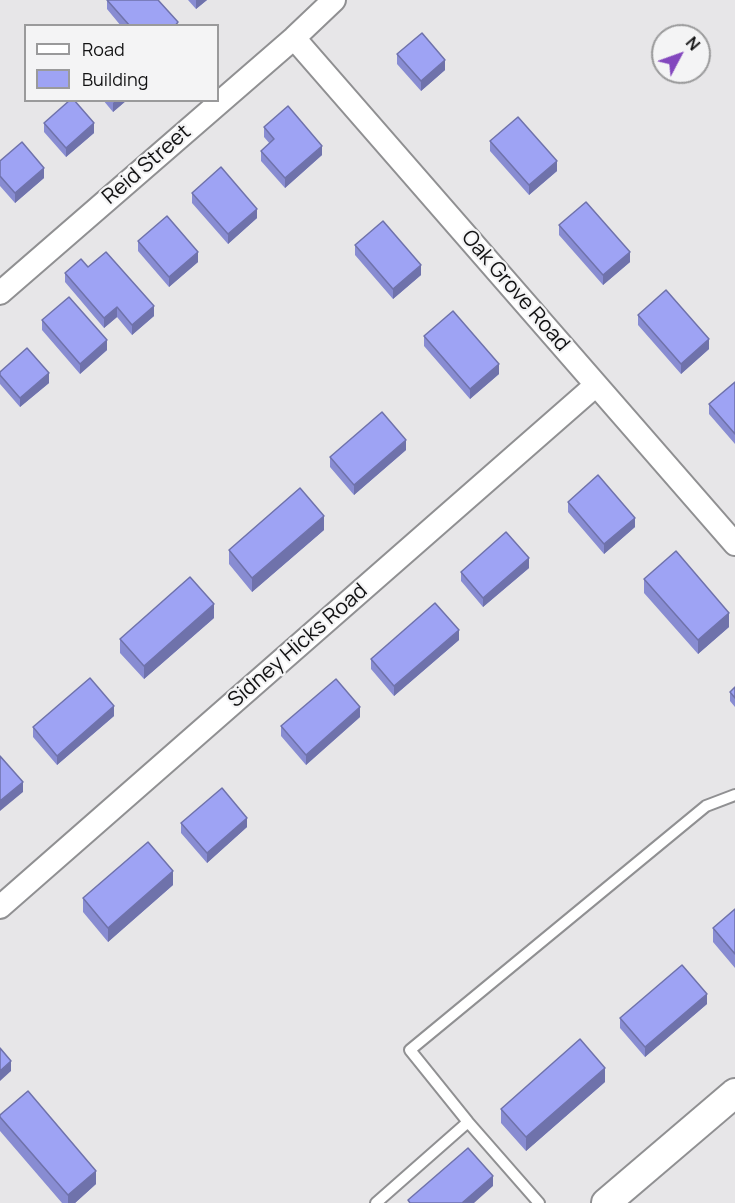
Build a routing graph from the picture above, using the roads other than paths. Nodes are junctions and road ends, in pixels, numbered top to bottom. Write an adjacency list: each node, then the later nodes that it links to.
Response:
1 (333, 0): 2 (street, Reid Street)
2 (294, 38): 3 (street, Reid Street); 4 (street, Oak Grove Road)
3 (0, 293)
4 (596, 385): 5 (street, Oak Grove Road); 7 (street, Sidney Hicks Road)
5 (735, 544)
6 (735, 795): 9 (lane)
7 (0, 906)
8 (735, 1093): 12 (street)
9 (468, 1122): 10 (lane); 11 (lane)
10 (376, 1203)
11 (539, 1203)
12 (606, 1203)

